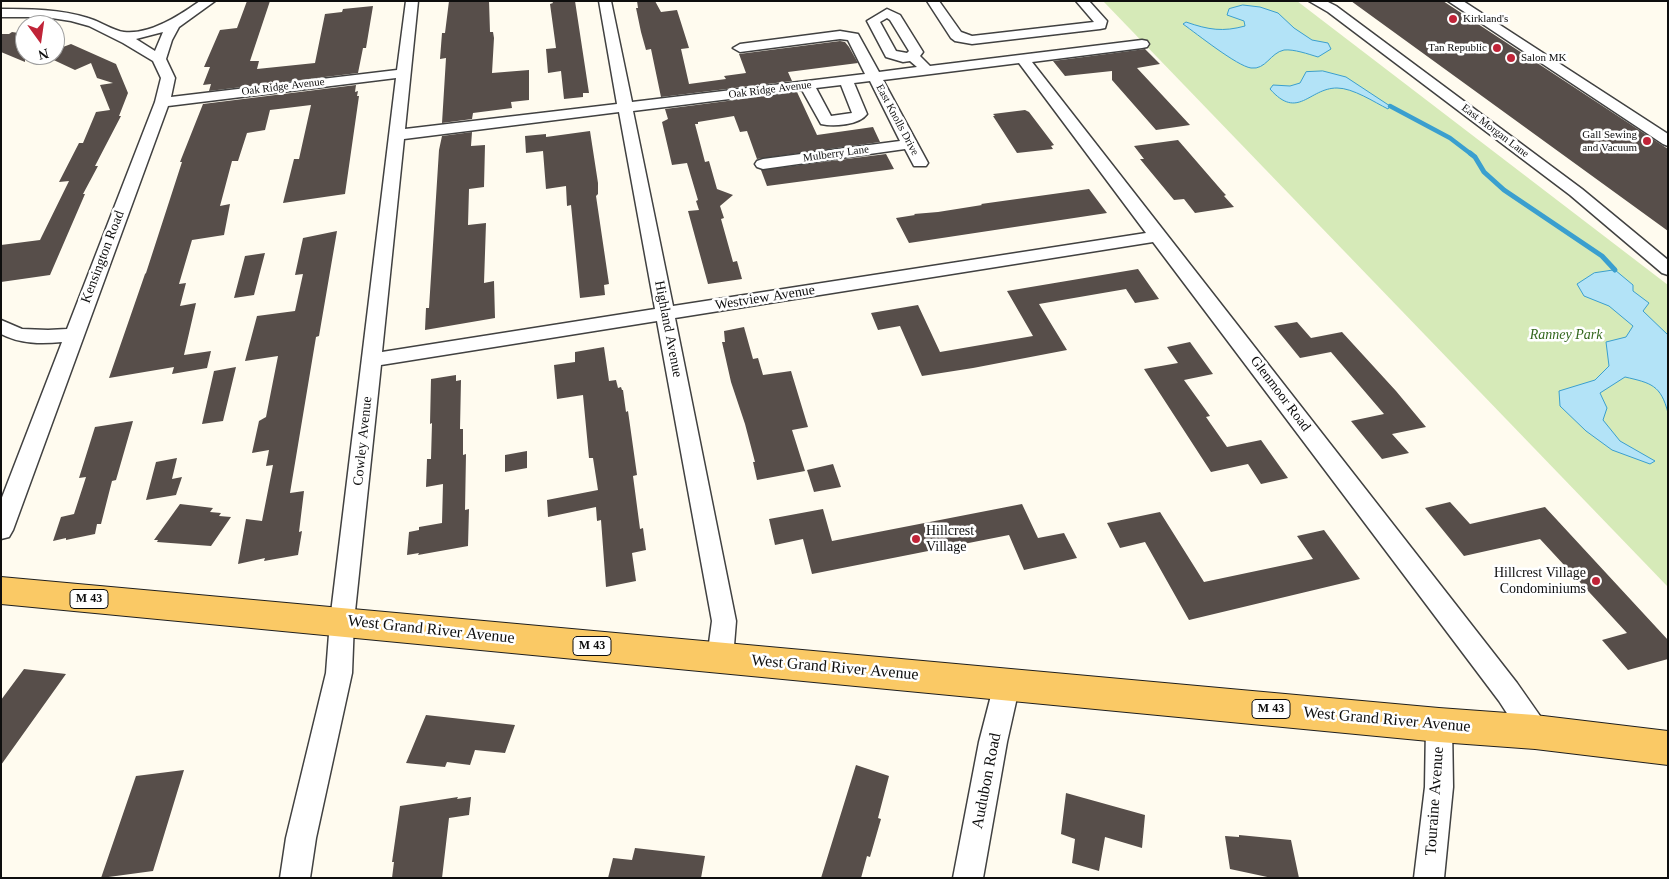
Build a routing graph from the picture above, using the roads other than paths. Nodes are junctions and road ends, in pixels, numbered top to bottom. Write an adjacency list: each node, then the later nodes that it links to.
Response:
1 (209, 1): 10 (street)
2 (412, 1): 18 (street, Cowley Avenue)
3 (605, 1): 23 (street, Highland Avenue)
4 (933, 1): 5 (street)
5 (1082, 1)
6 (1315, 1): 30 (street, East Morgan Lane)
7 (1454, 1): 25 (street)
8 (888, 7): 14 (street); 14 (street)
9 (1, 13): 11 (street)
10 (174, 25): 11 (street); 16 (street)
11 (120, 36): 16 (street)
12 (1142, 44): 15 (street, Oak Ridge Avenue)
13 (740, 48): 19 (street, East Knolls Drive)
14 (912, 56): 17 (street)
15 (1022, 58): 17 (street, Oak Ridge Avenue); 29 (street, Glenmoor Road)
16 (159, 59): 22 (street, Kensington Road)
17 (926, 70): 19 (street, Oak Ridge Avenue)
18 (404, 73): 22 (street, Oak Ridge Avenue); 24 (street, Cowley Avenue)
19 (874, 77): 20 (street, Oak Ridge Avenue); 26 (street, East Knolls Drive)
20 (846, 80): 21 (street, Oak Ridge Avenue); 21 (street)
21 (807, 85): 23 (street, Oak Ridge Avenue)
22 (162, 102): 33 (street, Kensington Road)
23 (625, 107): 24 (street, Oak Ridge Avenue); 31 (street, Highland Avenue)
24 (397, 135): 34 (street, Cowley Avenue)
25 (1668, 141)
26 (910, 144): 27 (street, East Knolls Drive); 28 (street, Mulberry Lane)
27 (920, 163)
28 (763, 164)
29 (1158, 236): 31 (street, Westview Avenue); 41 (street, Glenmoor Road)
30 (1668, 269)
31 (665, 313): 34 (street, Westview Avenue); 38 (street, Highland Avenue)
32 (1, 326): 33 (street)
33 (73, 335): 35 (street, Kensington Road)
34 (372, 360): 37 (street, Cowley Avenue)
35 (1, 530)
36 (1, 590): 37 (main road, West Grand River Avenue / M 43)
37 (342, 621): 38 (main road, West Grand River Avenue / M 43); 43 (street, Cowley Avenue)
38 (720, 658): 39 (main road, West Grand River Avenue / M 43)
39 (1007, 684): 40 (main road, West Grand River Avenue / M 43); 44 (street, Audubon Road)
40 (1439, 725): 41 (main road, West Grand River Avenue / M 43); 45 (street, Touraine Avenue)
41 (1534, 732): 42 (main road, West Grand River Avenue / M 43)
42 (1668, 748)
43 (295, 878)
44 (968, 878)
45 (1429, 878)

